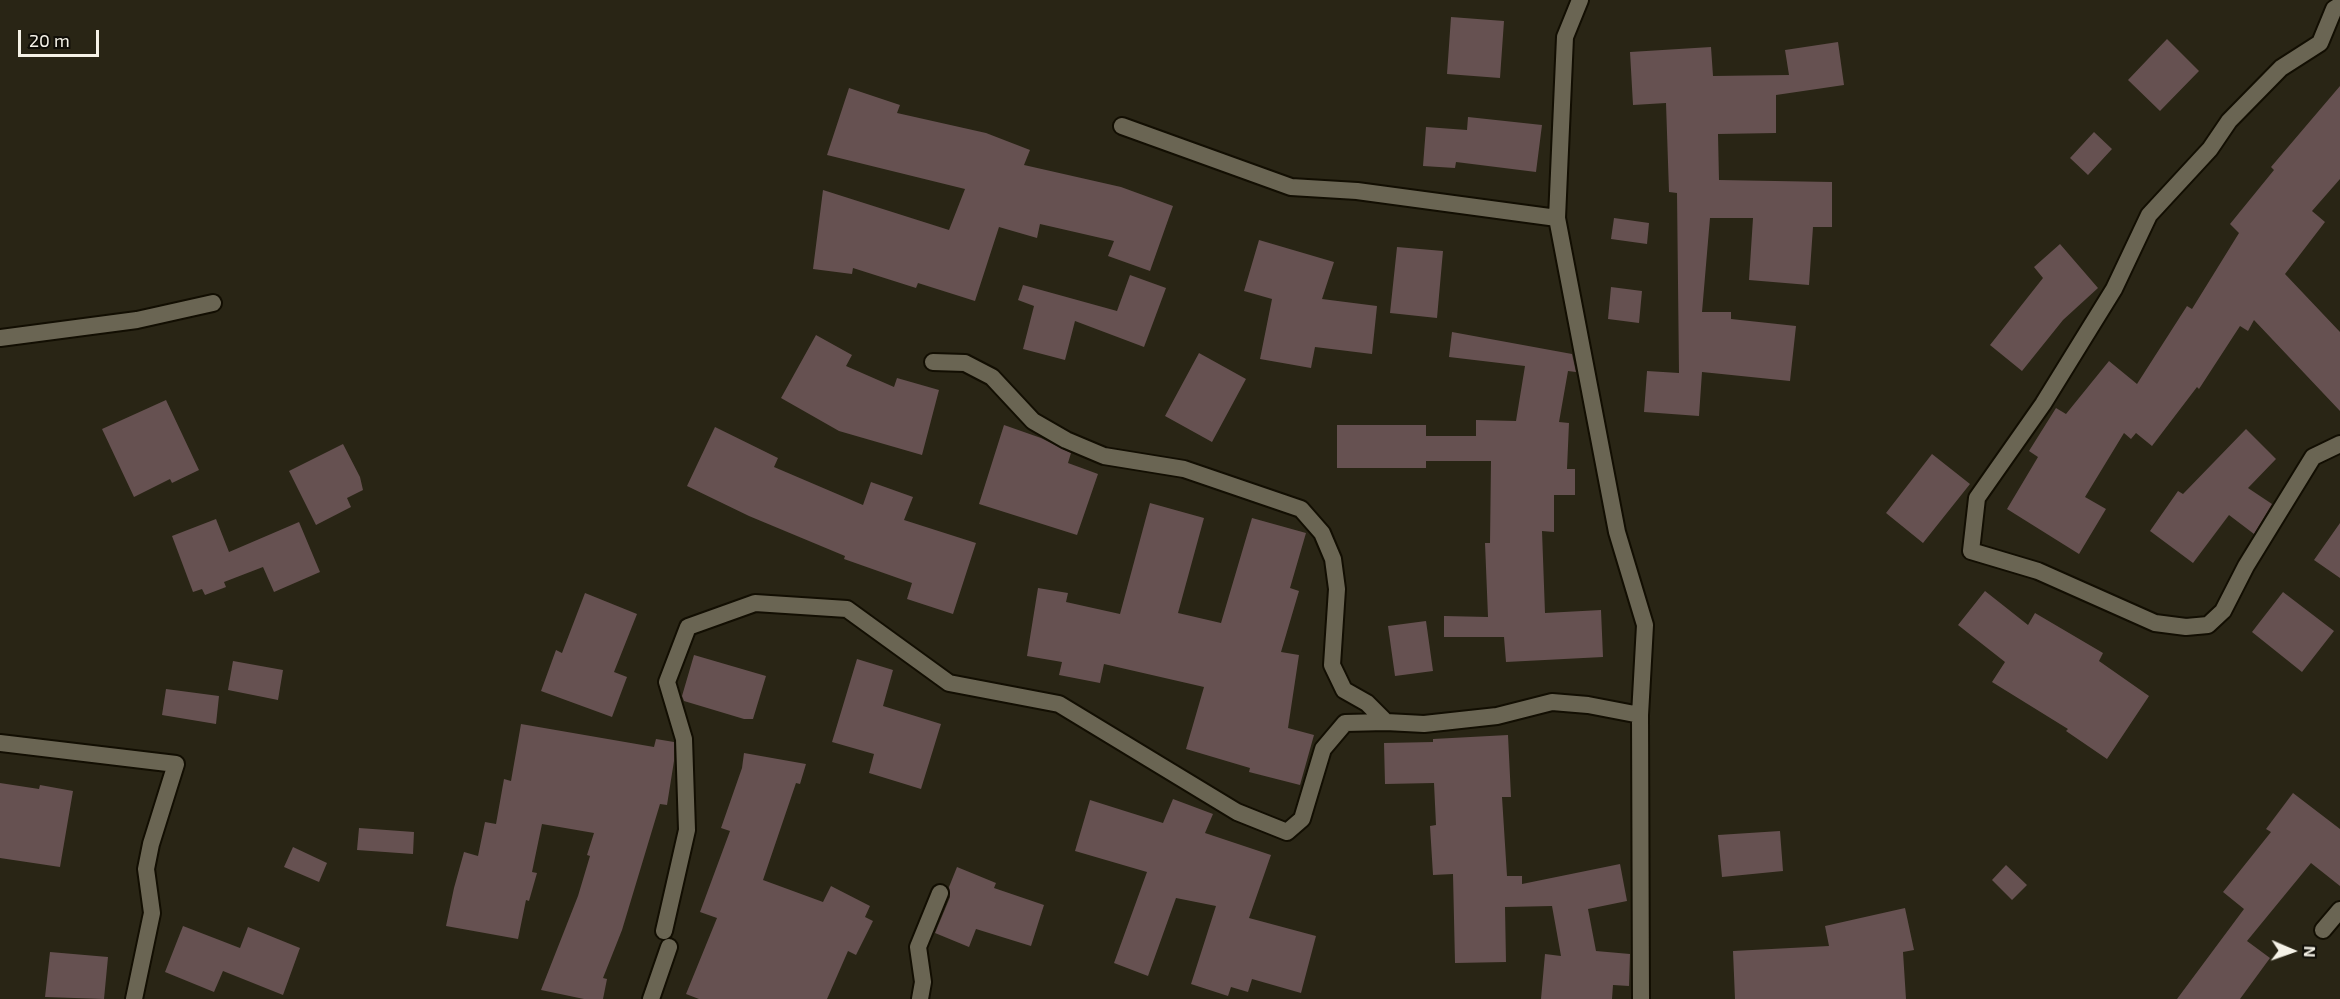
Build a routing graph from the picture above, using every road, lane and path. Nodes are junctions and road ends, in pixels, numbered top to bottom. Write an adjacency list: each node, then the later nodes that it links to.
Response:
1 (1580, 0): 4 (street)
2 (2340, 5): 8 (street)
3 (1122, 126): 4 (street)
4 (1557, 218): 9 (street)
5 (213, 303): 6 (street)
6 (0, 338)
7 (933, 362): 10 (street)
8 (2340, 444)
9 (1640, 715): 10 (street); 20 (street)
10 (1386, 722): 15 (street)
11 (0, 743): 17 (street)
12 (940, 892): 19 (street)
13 (2340, 910): 14 (street)
14 (2323, 930)
15 (664, 931)
16 (669, 947): 18 (street)
17 (134, 999)
18 (651, 999)
19 (920, 999)
20 (1641, 999)

